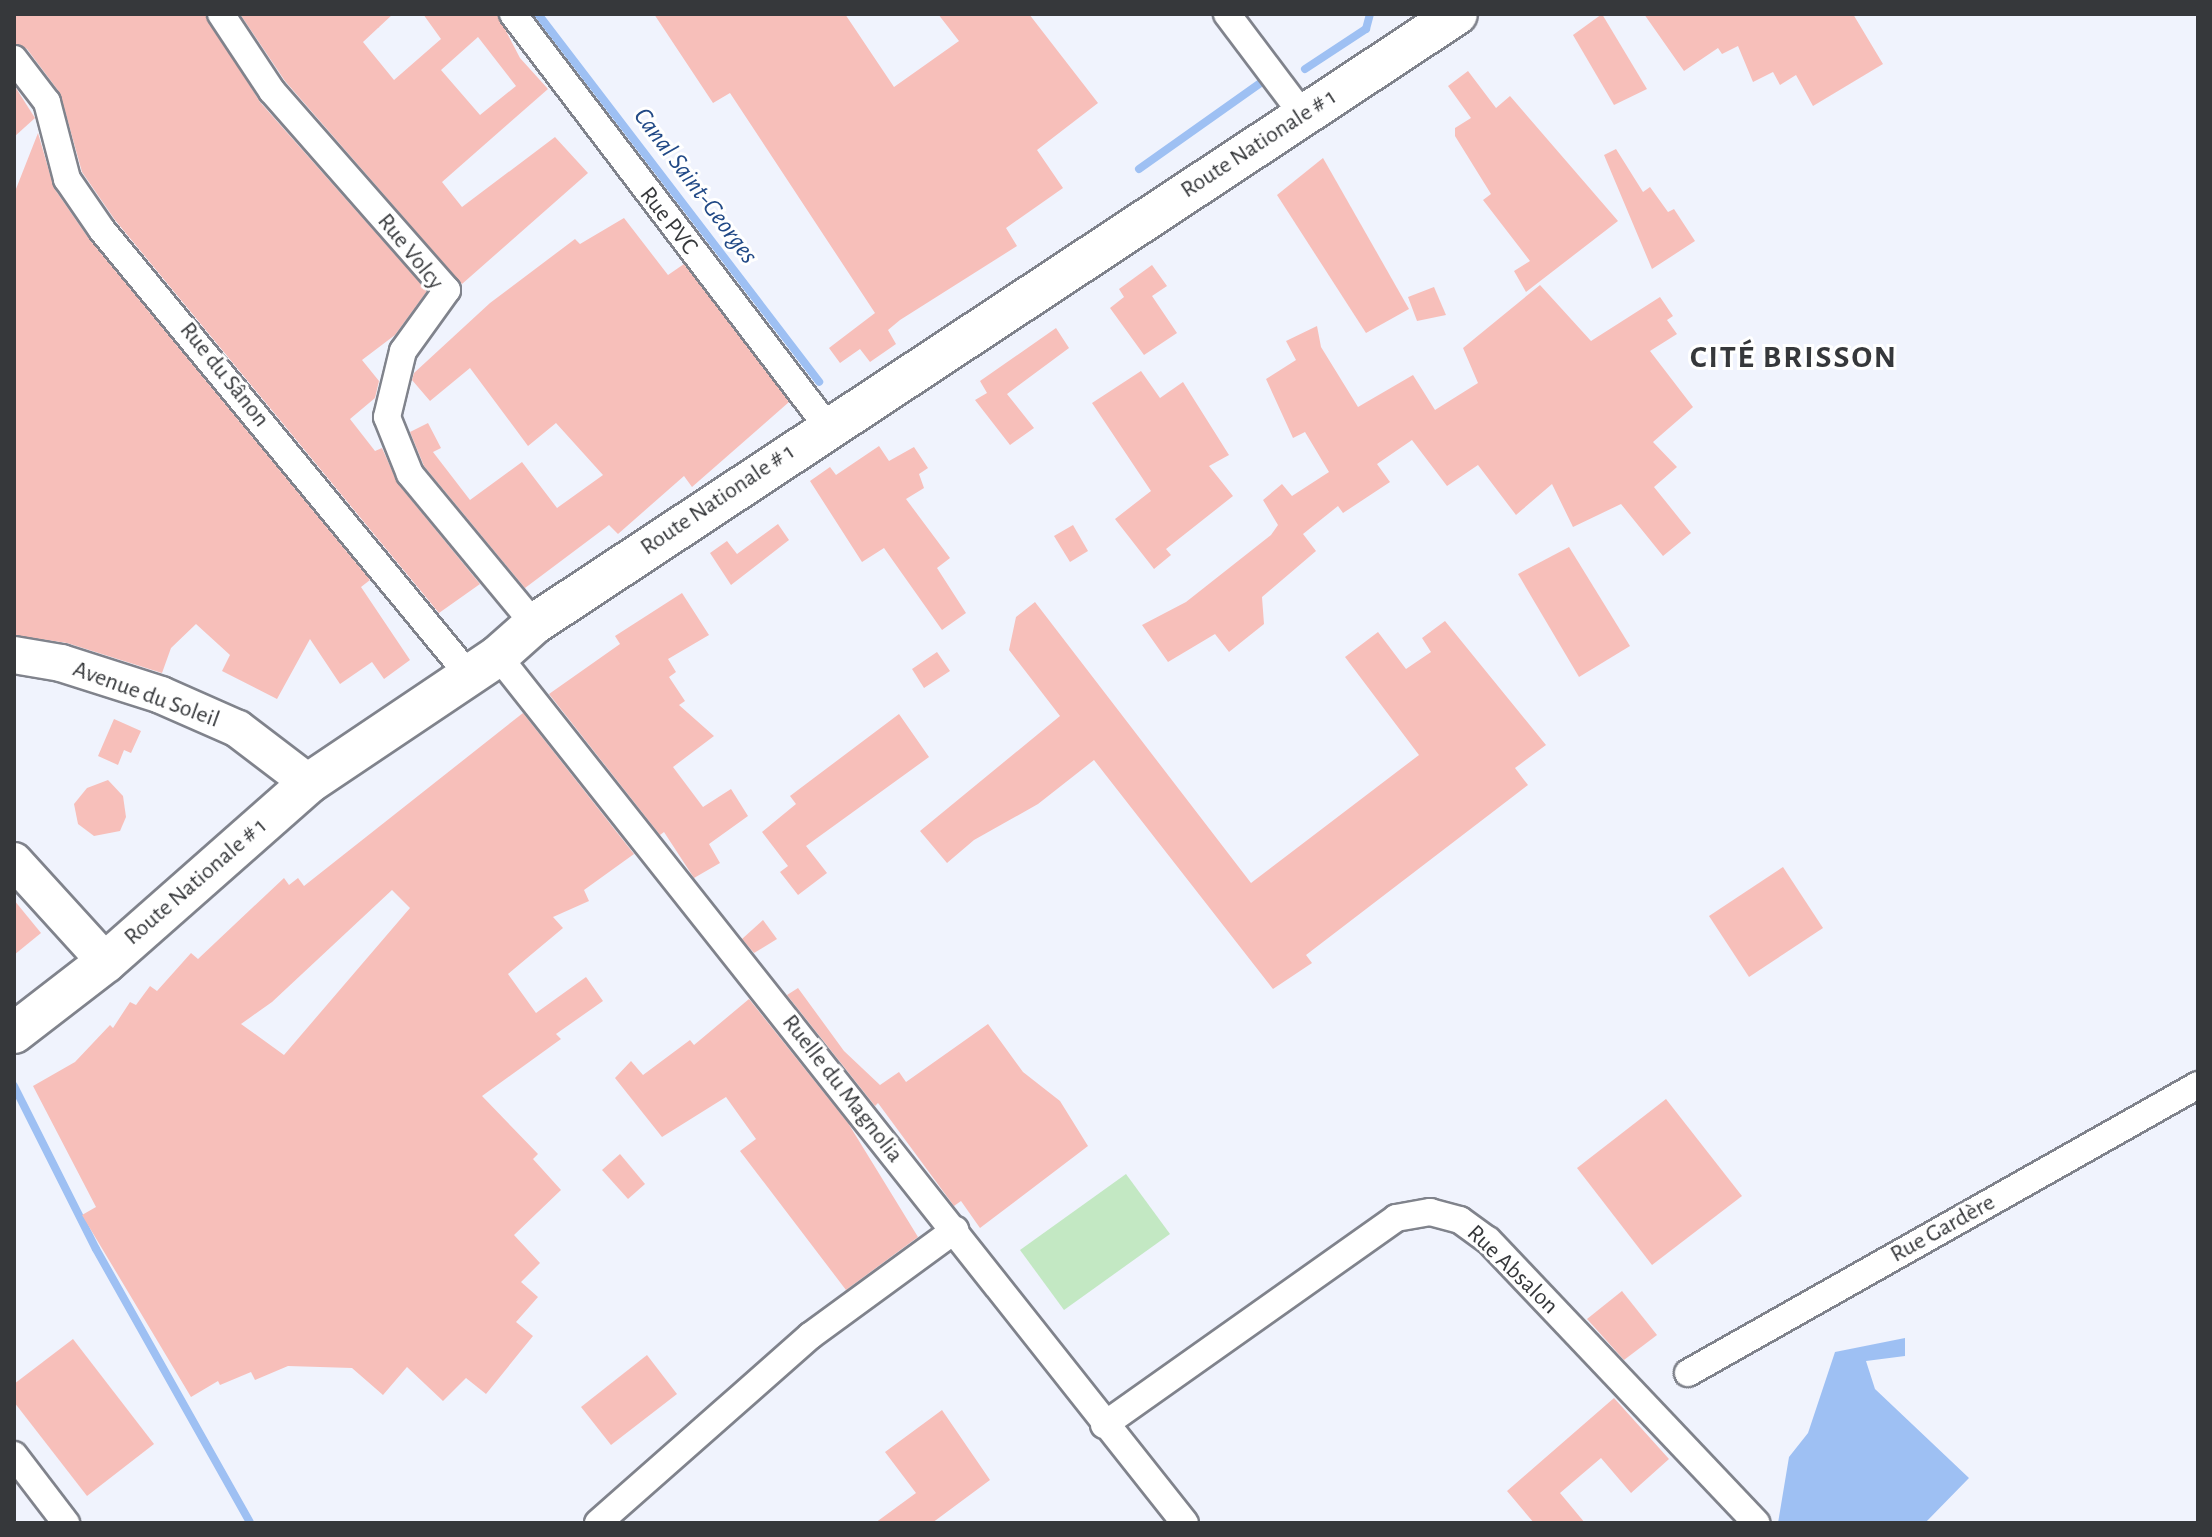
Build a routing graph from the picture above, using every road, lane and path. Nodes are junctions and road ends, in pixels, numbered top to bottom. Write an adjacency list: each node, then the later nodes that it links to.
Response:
1 (221, 14): 8 (street, Rue Volcy)
2 (513, 14): 7 (street, Rue PVC)
3 (1227, 14): 6 (street)
4 (1457, 14): 6 (main road, Route Nationale # 1)
5 (14, 59): 10 (street, Rue du Sânon)
6 (1303, 115): 7 (main road, Route Nationale # 1)
7 (827, 426): 8 (main road, Route Nationale # 1)
8 (534, 624): 10 (main road, Route Nationale # 1)
9 (14, 655): 11 (main road, Avenue du Soleil)
10 (483, 665): 11 (main road, Route Nationale # 1); 16 (street, Ruelle du Magnolia)
11 (309, 783): 13 (main road, Route Nationale # 1)
12 (14, 861): 13 (main road)
13 (106, 962): 14 (main road, Route Nationale # 1)
14 (14, 1033)
15 (2198, 1085): 17 (street, Rue Gardère)
16 (955, 1230): 18 (street, Ruelle du Magnolia); 21 (street)
17 (1688, 1373)
18 (1104, 1425): 22 (street, Ruelle du Magnolia); 23 (street, Rue Absalon)
19 (14, 1455): 20 (street)
20 (66, 1523)
21 (598, 1523)
22 (1185, 1523)
23 (1757, 1523)

